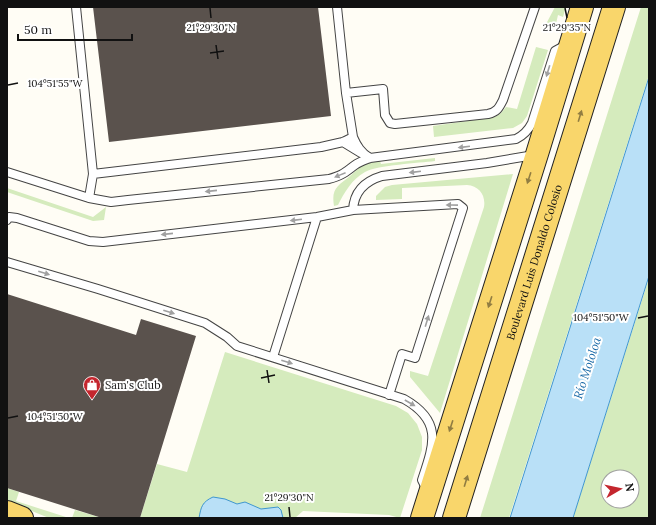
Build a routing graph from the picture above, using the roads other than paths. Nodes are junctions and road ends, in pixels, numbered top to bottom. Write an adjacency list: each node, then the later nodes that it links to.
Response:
1 (76, 7): 15 (lane)
2 (338, 7): 8 (lane)
3 (535, 7): 8 (lane)
4 (582, 7): 7 (main road)
5 (592, 7): 10 (main road)
6 (614, 7): 10 (main road, Boulevard Luis Donaldo Colosio, one-way to 6)
7 (570, 43): 12 (main road); 13 (lane, one-way to 13)
8 (346, 93): 9 (lane)
9 (353, 137): 11 (lane); 13 (lane)
10 (573, 141): 22 (main road, Boulevard Luis Donaldo Colosio)
11 (343, 142): 13 (lane); 15 (lane)
12 (537, 154): 17 (lane, one-way to 17); 22 (main road); 24 (main road, one-way to 24)
13 (366, 157): 16 (lane, one-way to 16)
14 (7, 172): 16 (lane)
15 (93, 174): 16 (lane)
16 (89, 198)
17 (353, 210): 18 (lane); 23 (lane, one-way to 17)
18 (317, 217): 19 (lane, one-way to 19); 21 (lane)
19 (7, 220)
20 (7, 262): 21 (lane, one-way to 21)
21 (273, 357): 23 (lane, one-way to 23)
22 (496, 382): 28 (main road, Boulevard Luis Donaldo Colosio, one-way to 22)
23 (389, 395): 24 (lane, one-way to 24)
24 (430, 495): 27 (main road)
25 (7, 512): 26 (main road)
26 (22, 518)
27 (422, 518)
28 (454, 518)

